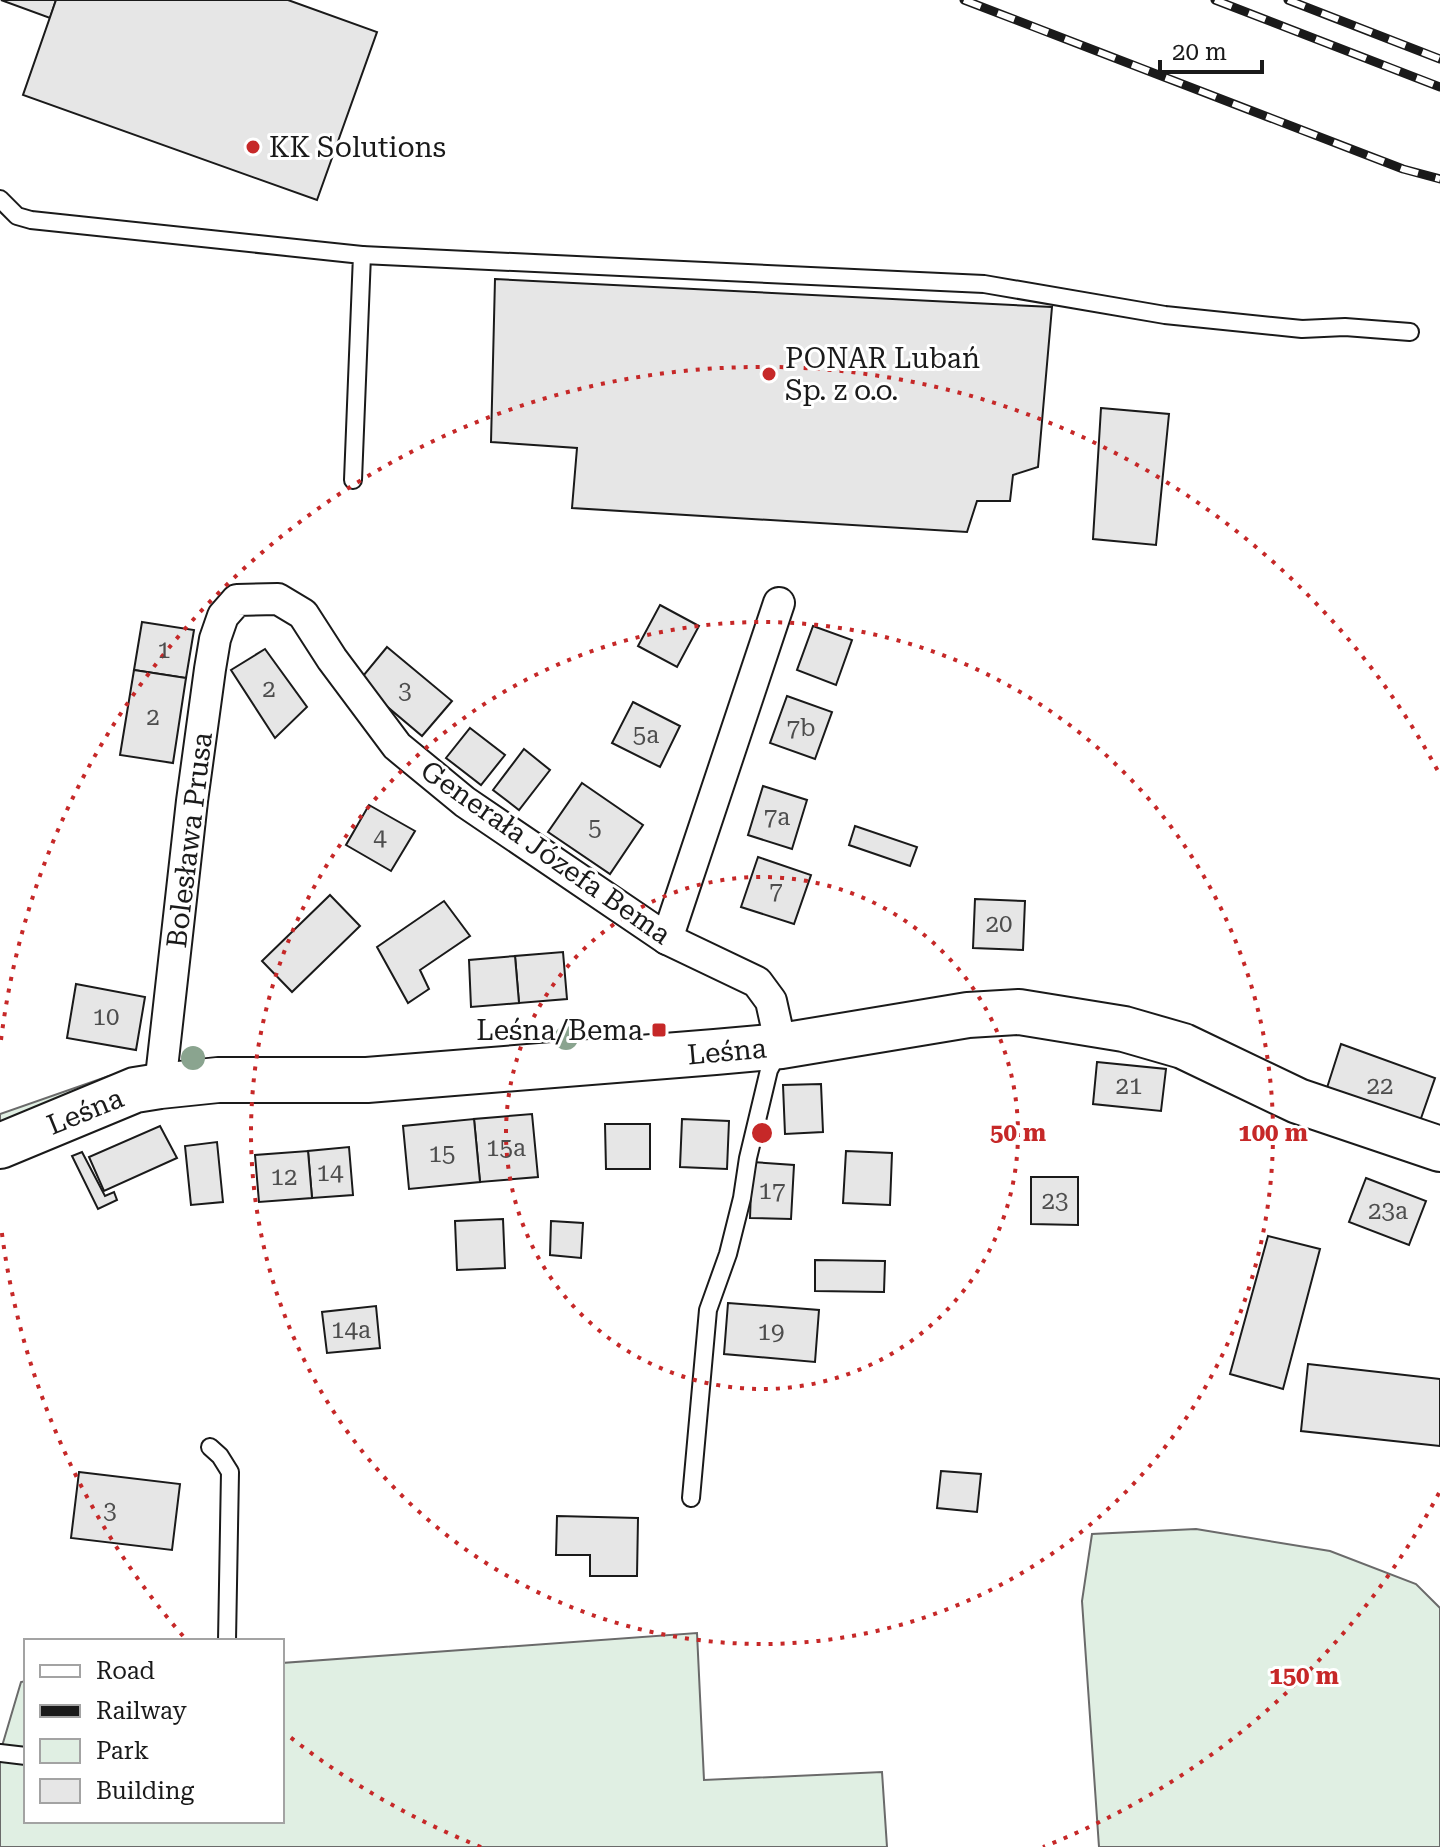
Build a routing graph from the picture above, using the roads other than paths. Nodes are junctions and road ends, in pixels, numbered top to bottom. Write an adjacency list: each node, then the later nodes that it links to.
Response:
1 (0, 199): 2 (lane)
2 (362, 255): 3 (lane); 4 (lane)
3 (1410, 332)
4 (353, 480)
5 (237, 600): 7 (street, Generała Józefa Bema); 9 (street, Bolesława Prusa)
6 (779, 603): 7 (street)
7 (667, 939): 8 (street, Generała Józefa Bema)
8 (781, 1046): 9 (main road, Leśna); 11 (main road, Leśna); 13 (lane)
9 (160, 1086): 10 (main road, Leśna)
10 (0, 1146)
11 (1440, 1149)
12 (210, 1447): 14 (lane)
13 (691, 1498)
14 (227, 1639)
15 (0, 1753): 16 (lane)
16 (24, 1756)

